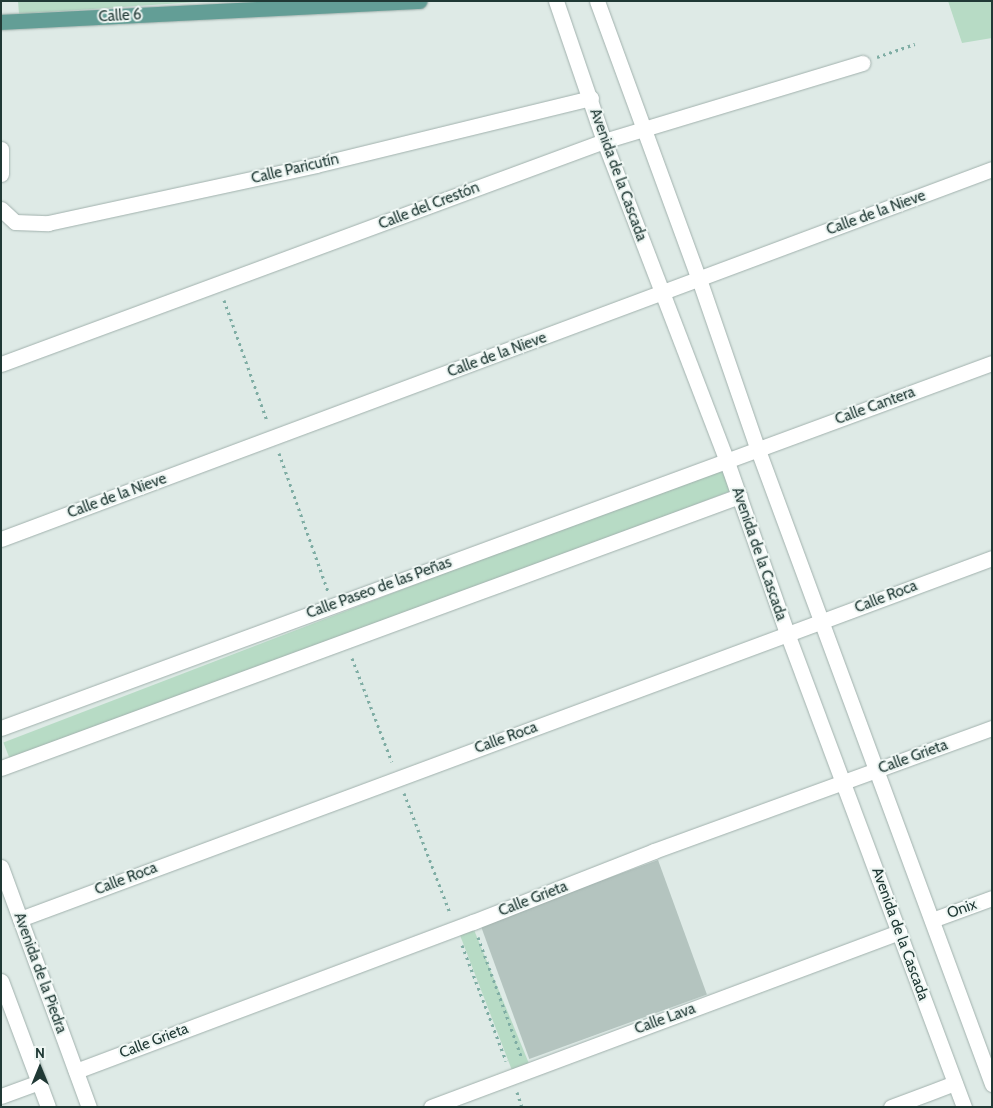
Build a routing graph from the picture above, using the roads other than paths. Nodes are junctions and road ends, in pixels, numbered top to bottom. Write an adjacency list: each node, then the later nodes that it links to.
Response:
1 (419, 1): 4 (main road, Calle 6)
2 (556, 1): 6 (street, Avenida de la Cascada)
3 (597, 1): 7 (street)
4 (1, 22)
5 (862, 62): 7 (street, Calle del Crestón)
6 (591, 98): 8 (street, Avenida de la Cascada); 12 (street, Calle Paricutín)
7 (643, 129): 8 (street, Calle del Crestón); 13 (street)
8 (604, 140): 14 (street, Avenida de la Cascada); 16 (street, Calle del Crestón)
9 (1, 149): 11 (street)
10 (992, 169): 13 (street, Calle de la Nieve)
11 (1, 174)
12 (1, 209)
13 (698, 279): 14 (street, Calle de la Nieve); 17 (street)
14 (662, 293): 18 (street, Avenida de la Cascada); 20 (street, Calle de la Nieve)
15 (992, 363): 17 (street, Calle Cantera)
16 (1, 364)
17 (758, 450): 18 (street, Calle Paseo de las Peñas); 22 (street)
18 (726, 459): 19 (street, Avenida de la Cascada); 24 (street, Calle Paseo de las Peñas)
19 (739, 496): 23 (street, Avenida de la Cascada); 26 (street)
20 (1, 539)
21 (992, 558): 22 (street, Calle Roca)
22 (822, 622): 23 (street, Calle Roca); 27 (street)
23 (787, 633): 28 (street, Avenida de la Cascada); 31 (street, Calle Roca)
24 (1, 728)
25 (992, 728): 27 (street, Calle Grieta)
26 (1, 768)
27 (876, 771): 28 (street, Calle Grieta); 32 (street)
28 (843, 783): 33 (street, Avenida de la Cascada); 35 (street, Calle Grieta)
29 (1, 867): 31 (street, Avenida de la Piedra)
30 (992, 898): 32 (street, Onix)
31 (20, 919): 35 (street, Avenida de la Piedra)
32 (932, 920): 36 (street)
33 (899, 932): 38 (street, Avenida de la Cascada); 42 (street, Calle Lava)
34 (1, 981): 37 (street)
35 (76, 1071): 41 (street, Avenida de la Piedra)
36 (990, 1074)
37 (38, 1082): 39 (street); 40 (street)
38 (955, 1083): 43 (street); 44 (street, Avenida de la Cascada)
39 (1, 1096)
40 (48, 1107)
41 (89, 1107)
42 (431, 1107)
43 (891, 1107)
44 (964, 1107)

